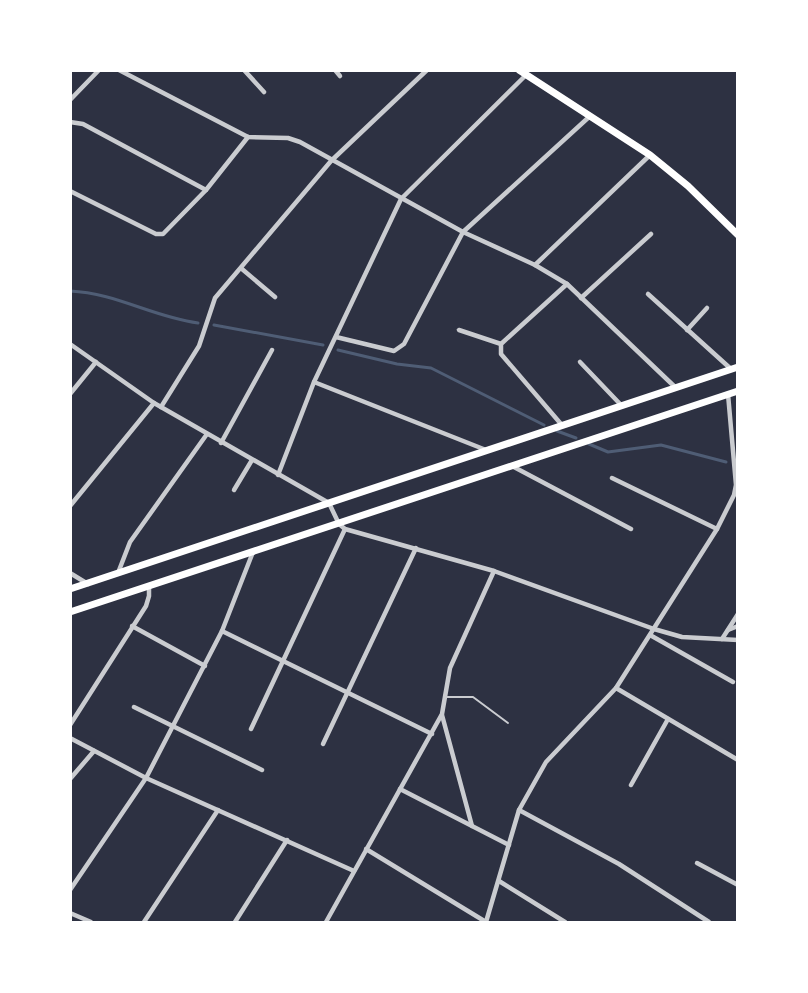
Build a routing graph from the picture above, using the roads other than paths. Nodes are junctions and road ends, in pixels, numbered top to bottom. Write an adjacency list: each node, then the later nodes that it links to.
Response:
1 (99, 70): 9 (street)
2 (119, 70): 12 (street)
3 (244, 70): 8 (street)
4 (335, 70): 7 (street)
5 (427, 70): 14 (street)
6 (523, 73): 10 (main road); 17 (street)
7 (340, 76)
8 (264, 92)
9 (70, 100)
10 (589, 117): 13 (main road); 18 (street)
11 (70, 122): 15 (street)
12 (249, 137): 14 (street); 15 (street)
13 (650, 155): 20 (main road); 21 (street)
14 (331, 161): 17 (street); 22 (street)
15 (206, 190): 16 (street)
16 (70, 191)
17 (401, 199): 18 (street); 30 (street)
18 (463, 232): 21 (street); 30 (street)
19 (651, 234): 26 (street)
20 (738, 235)
21 (535, 265): 23 (street)
22 (242, 269): 25 (street); 44 (street)
23 (567, 284): 26 (street); 32 (street)
24 (648, 294): 29 (street)
25 (275, 297)
26 (582, 298): 38 (street)
27 (706, 308): 29 (street)
28 (459, 330): 32 (street)
29 (687, 330): 36 (street)
30 (336, 336): 37 (street)
31 (70, 344): 34 (street)
32 (501, 346): 45 (street)
33 (272, 350): 47 (street)
34 (96, 362): 40 (street); 42 (street)
35 (580, 362): 43 (street)
36 (734, 368): 38 (main road)
37 (314, 382): 48 (street); 51 (street)
38 (675, 387): 43 (main road)
39 (738, 391): 41 (main road)
40 (70, 394)
41 (728, 394): 50 (main road); 58 (street)
42 (154, 403): 44 (street); 55 (street)
43 (621, 405): 45 (main road)
44 (161, 407): 46 (street)
45 (561, 424): 48 (main road)
46 (207, 435): 47 (street); 63 (street)
47 (221, 443): 49 (street)
48 (486, 450): 54 (main road)
49 (252, 460): 51 (street); 53 (street)
50 (510, 464): 56 (main road); 57 (street)
51 (278, 475): 54 (street)
52 (612, 478): 58 (street)
53 (234, 490)
54 (329, 502): 56 (street); 63 (main road)
55 (70, 506)
56 (342, 527): 59 (street); 60 (main road); 77 (street)
57 (631, 529)
58 (717, 529): 71 (street)
59 (416, 548): 61 (street); 81 (street)
60 (253, 552): 65 (main road); 73 (street)
61 (494, 571): 71 (street); 82 (street)
62 (70, 573): 64 (street)
63 (118, 574): 64 (main road)
64 (88, 584): 66 (main road)
65 (149, 586): 67 (main road); 69 (street)
66 (70, 589)
67 (70, 612)
68 (738, 614): 72 (street)
69 (132, 626): 78 (street); 87 (street)
70 (738, 626): 72 (street)
71 (654, 629): 74 (street); 75 (street)
72 (728, 630): 75 (street)
73 (222, 631): 77 (street); 78 (street)
74 (650, 635): 79 (street); 80 (street)
75 (722, 639): 76 (street)
76 (738, 640)
77 (284, 663): 81 (street); 89 (street)
78 (205, 666): 88 (street)
79 (733, 682)
80 (616, 688): 85 (street); 101 (street)
81 (346, 693): 90 (street); 92 (street)
82 (443, 697): 84 (street); 86 (lane)
83 (134, 707): 88 (street)
84 (442, 714): 90 (street); 102 (street)
85 (668, 719): 94 (street); 98 (street)
86 (508, 723)
87 (70, 725)
88 (172, 726): 95 (street); 96 (street)
89 (251, 729)
90 (432, 734): 99 (street)
91 (70, 738): 93 (street)
92 (323, 744)
93 (94, 751): 96 (street); 97 (street)
94 (738, 760)
95 (262, 770)
96 (146, 778): 100 (street); 110 (street)
97 (70, 779)
98 (631, 785)
99 (400, 789): 102 (street); 105 (street)
100 (218, 810): 103 (street); 113 (street)
101 (519, 810): 104 (street); 118 (street)
102 (472, 826): 104 (street)
103 (287, 840): 107 (street); 114 (street)
104 (509, 845): 108 (street)
105 (366, 849): 107 (street); 116 (street)
106 (697, 863): 109 (street)
107 (354, 871): 115 (street)
108 (499, 881): 116 (street); 117 (street)
109 (738, 885)
110 (70, 890)
111 (70, 913): 112 (street)
112 (91, 922)
113 (144, 922)
114 (235, 922)
115 (326, 922)
116 (486, 922)
117 (565, 922)
118 (709, 922)

